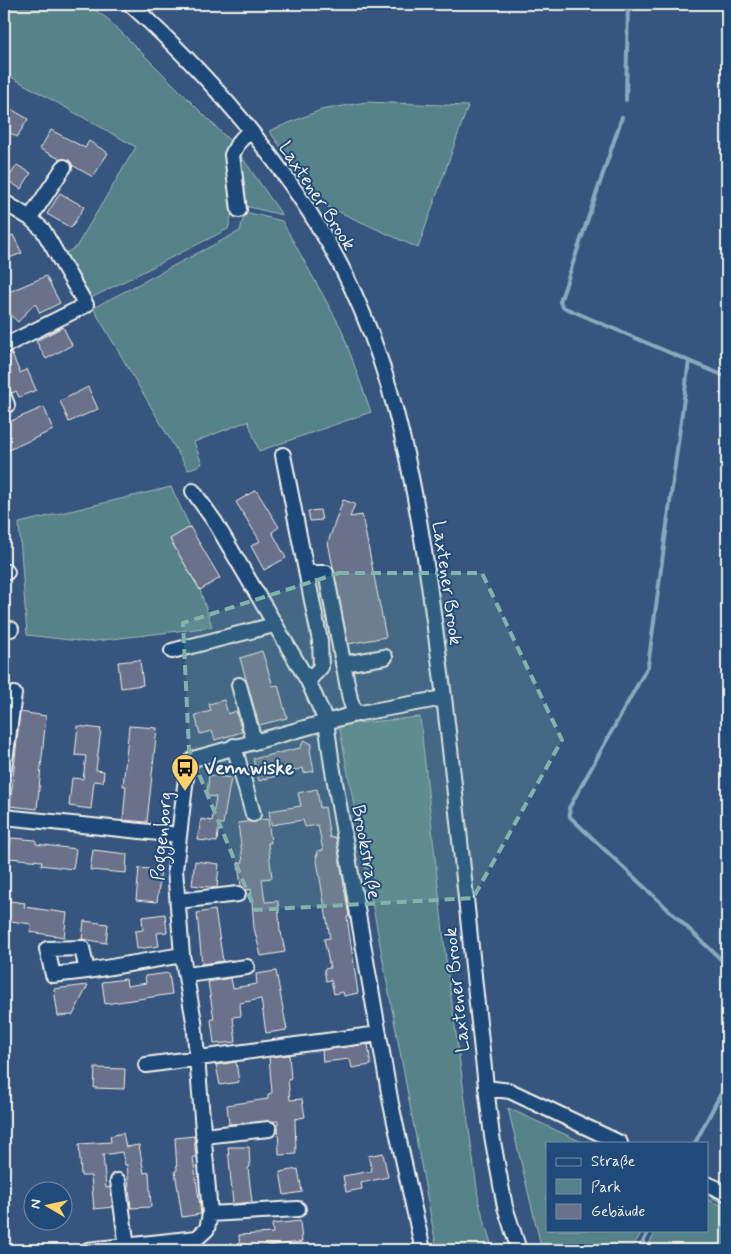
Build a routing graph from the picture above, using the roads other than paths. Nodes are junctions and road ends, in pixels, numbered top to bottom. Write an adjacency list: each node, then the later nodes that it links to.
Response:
1 (130, 4): 2 (street, Laxtener Brook)
2 (250, 130): 5 (street); 22 (street, Laxtener Brook)
3 (64, 167): 6 (street)
4 (4, 202): 6 (street)
5 (239, 210)
6 (30, 218): 7 (street)
7 (4, 346)
8 (4, 397): 9 (street)
9 (4, 407)
10 (283, 455): 12 (street)
11 (193, 491): 14 (street, Brookstraße)
12 (306, 573): 13 (street); 15 (street)
13 (335, 623): 15 (street); 18 (street)
14 (274, 625): 16 (street); 19 (street, Brookstraße)
15 (317, 627): 19 (street)
16 (172, 651)
17 (385, 657): 18 (street)
18 (344, 664): 23 (street)
19 (308, 681): 24 (street, Brookstraße)
20 (239, 685): 25 (street)
21 (14, 694): 27 (street)
22 (444, 698): 23 (street, Poggenborg); 40 (street, Laxtener Brook)
23 (355, 714): 24 (street, Poggenborg)
24 (326, 722): 25 (street, Poggenborg); 37 (street, Brookstraße)
25 (254, 741): 26 (street, Poggenborg)
26 (234, 746): 28 (street); 30 (street, Poggenborg)
27 (4, 768)
28 (253, 814)
29 (4, 818): 30 (street)
30 (179, 835): 32 (street, Poggenborg)
31 (238, 894): 32 (street)
32 (178, 901): 33 (street, Poggenborg)
33 (182, 955): 35 (street); 36 (street, Poggenborg)
34 (248, 968): 36 (street)
35 (87, 971)
36 (186, 975): 38 (street, Poggenborg)
37 (379, 1034): 38 (street); 52 (street, Brookstraße)
38 (197, 1056): 39 (street); 42 (street, Poggenborg)
39 (146, 1065)
40 (486, 1088): 43 (street); 53 (street, Laxtener Brook)
41 (269, 1129): 42 (street)
42 (204, 1136): 48 (street, Poggenborg)
43 (618, 1142)
44 (118, 1181): 49 (street)
45 (708, 1184): 46 (street)
46 (727, 1193)
47 (298, 1208): 48 (street)
48 (210, 1214): 50 (street, Poggenborg)
49 (127, 1247): 50 (street, Poggenborg); 51 (street, Poggenborg)
50 (144, 1248)
51 (88, 1250)
52 (423, 1250)
53 (519, 1250)

